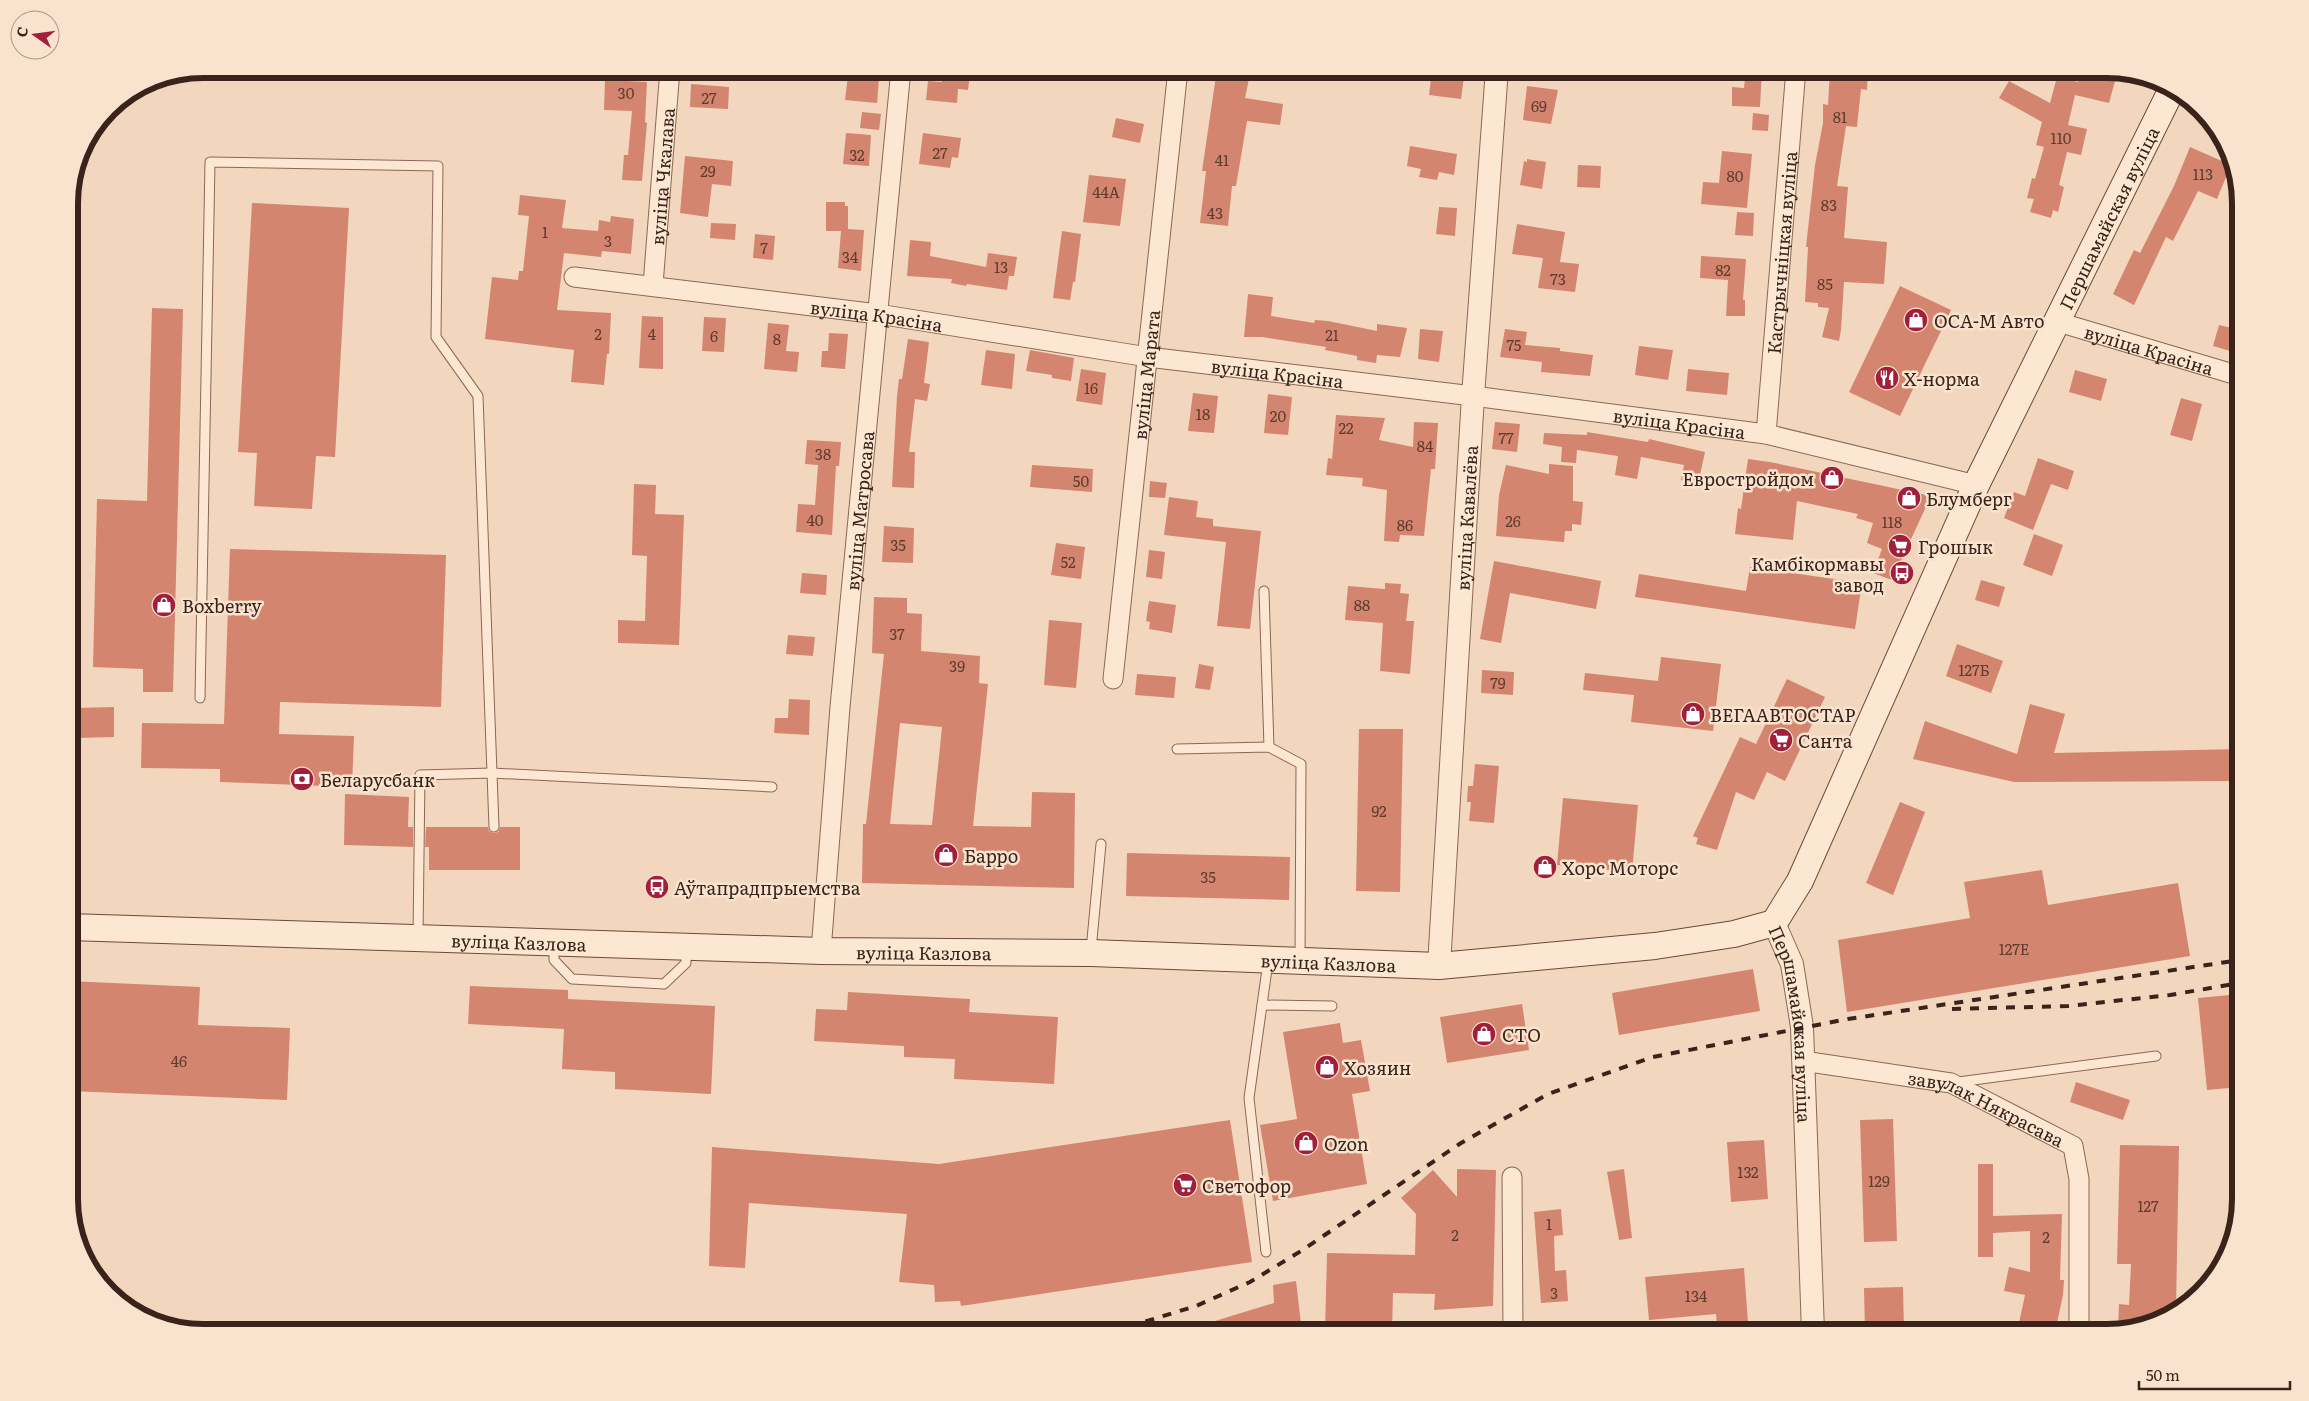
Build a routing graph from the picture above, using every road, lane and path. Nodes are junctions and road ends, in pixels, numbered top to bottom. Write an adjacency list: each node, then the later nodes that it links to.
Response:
1 (669, 78): 8 (street, вуліца Чкалава)
2 (901, 78): 9 (street, вуліца Матросава)
3 (1177, 78): 11 (street, вуліца Марата)
4 (1496, 78): 13 (street, вуліца Кавалёва)
5 (1795, 78): 14 (street, Кастрычніцкая вуліца)
6 (2169, 94): 10 (main road, Першамайская вуліца)
7 (574, 277): 8 (street, вуліца Красіна)
8 (653, 285): 9 (street, вуліца Красіна)
9 (878, 314): 11 (street, вуліца Красіна); 30 (street, вуліца Матросава)
10 (2058, 322): 12 (street, вуліца Красіна); 15 (main road, Першамайская вуліца)
11 (1148, 357): 13 (street, вуліца Красіна); 17 (street, вуліца Марата)
12 (2231, 373)
13 (1473, 396): 14 (street, вуліца Красіна); 34 (street, вуліца Кавалёва)
14 (1766, 434): 15 (street, вуліца Красіна)
15 (1976, 485): 25 (main road, Першамайская вуліца)
16 (1264, 591): 19 (lane)
17 (1113, 679)
18 (200, 698): 21 (lane)
19 (1269, 747): 20 (lane); 33 (lane)
20 (1176, 749)
21 (492, 773): 22 (lane); 23 (lane); 27 (lane)
22 (772, 787)
23 (494, 827)
24 (1101, 844): 31 (lane)
25 (1774, 923): 34 (main road, вуліца Казлова); 38 (street, Першамайская вуліца)
26 (78, 927): 27 (main road, вуліца Казлова)
27 (418, 938): 28 (main road, вуліца Казлова)
28 (554, 943): 29 (main road, вуліца Казлова); 29 (lane)
29 (686, 945): 30 (main road, вуліца Казлова)
30 (821, 951): 31 (main road, вуліца Казлова)
31 (1091, 953): 32 (main road, вуліца Казлова)
32 (1268, 960): 33 (main road, вуліца Казлова); 35 (lane)
33 (1300, 961): 34 (main road, вуліца Казлова)
34 (1439, 966)
35 (1262, 1004): 36 (lane); 41 (lane)
36 (1332, 1006)
37 (2156, 1056): 39 (lane)
38 (1803, 1061): 39 (street, завулак Някрасава); 43 (street, Першамайская вуліца)
39 (1951, 1083): 44 (street, завулак Някрасава)
40 (1512, 1177): 42 (street)
41 (1266, 1252)
42 (1513, 1324)
43 (1813, 1324)
44 (2079, 1324)

